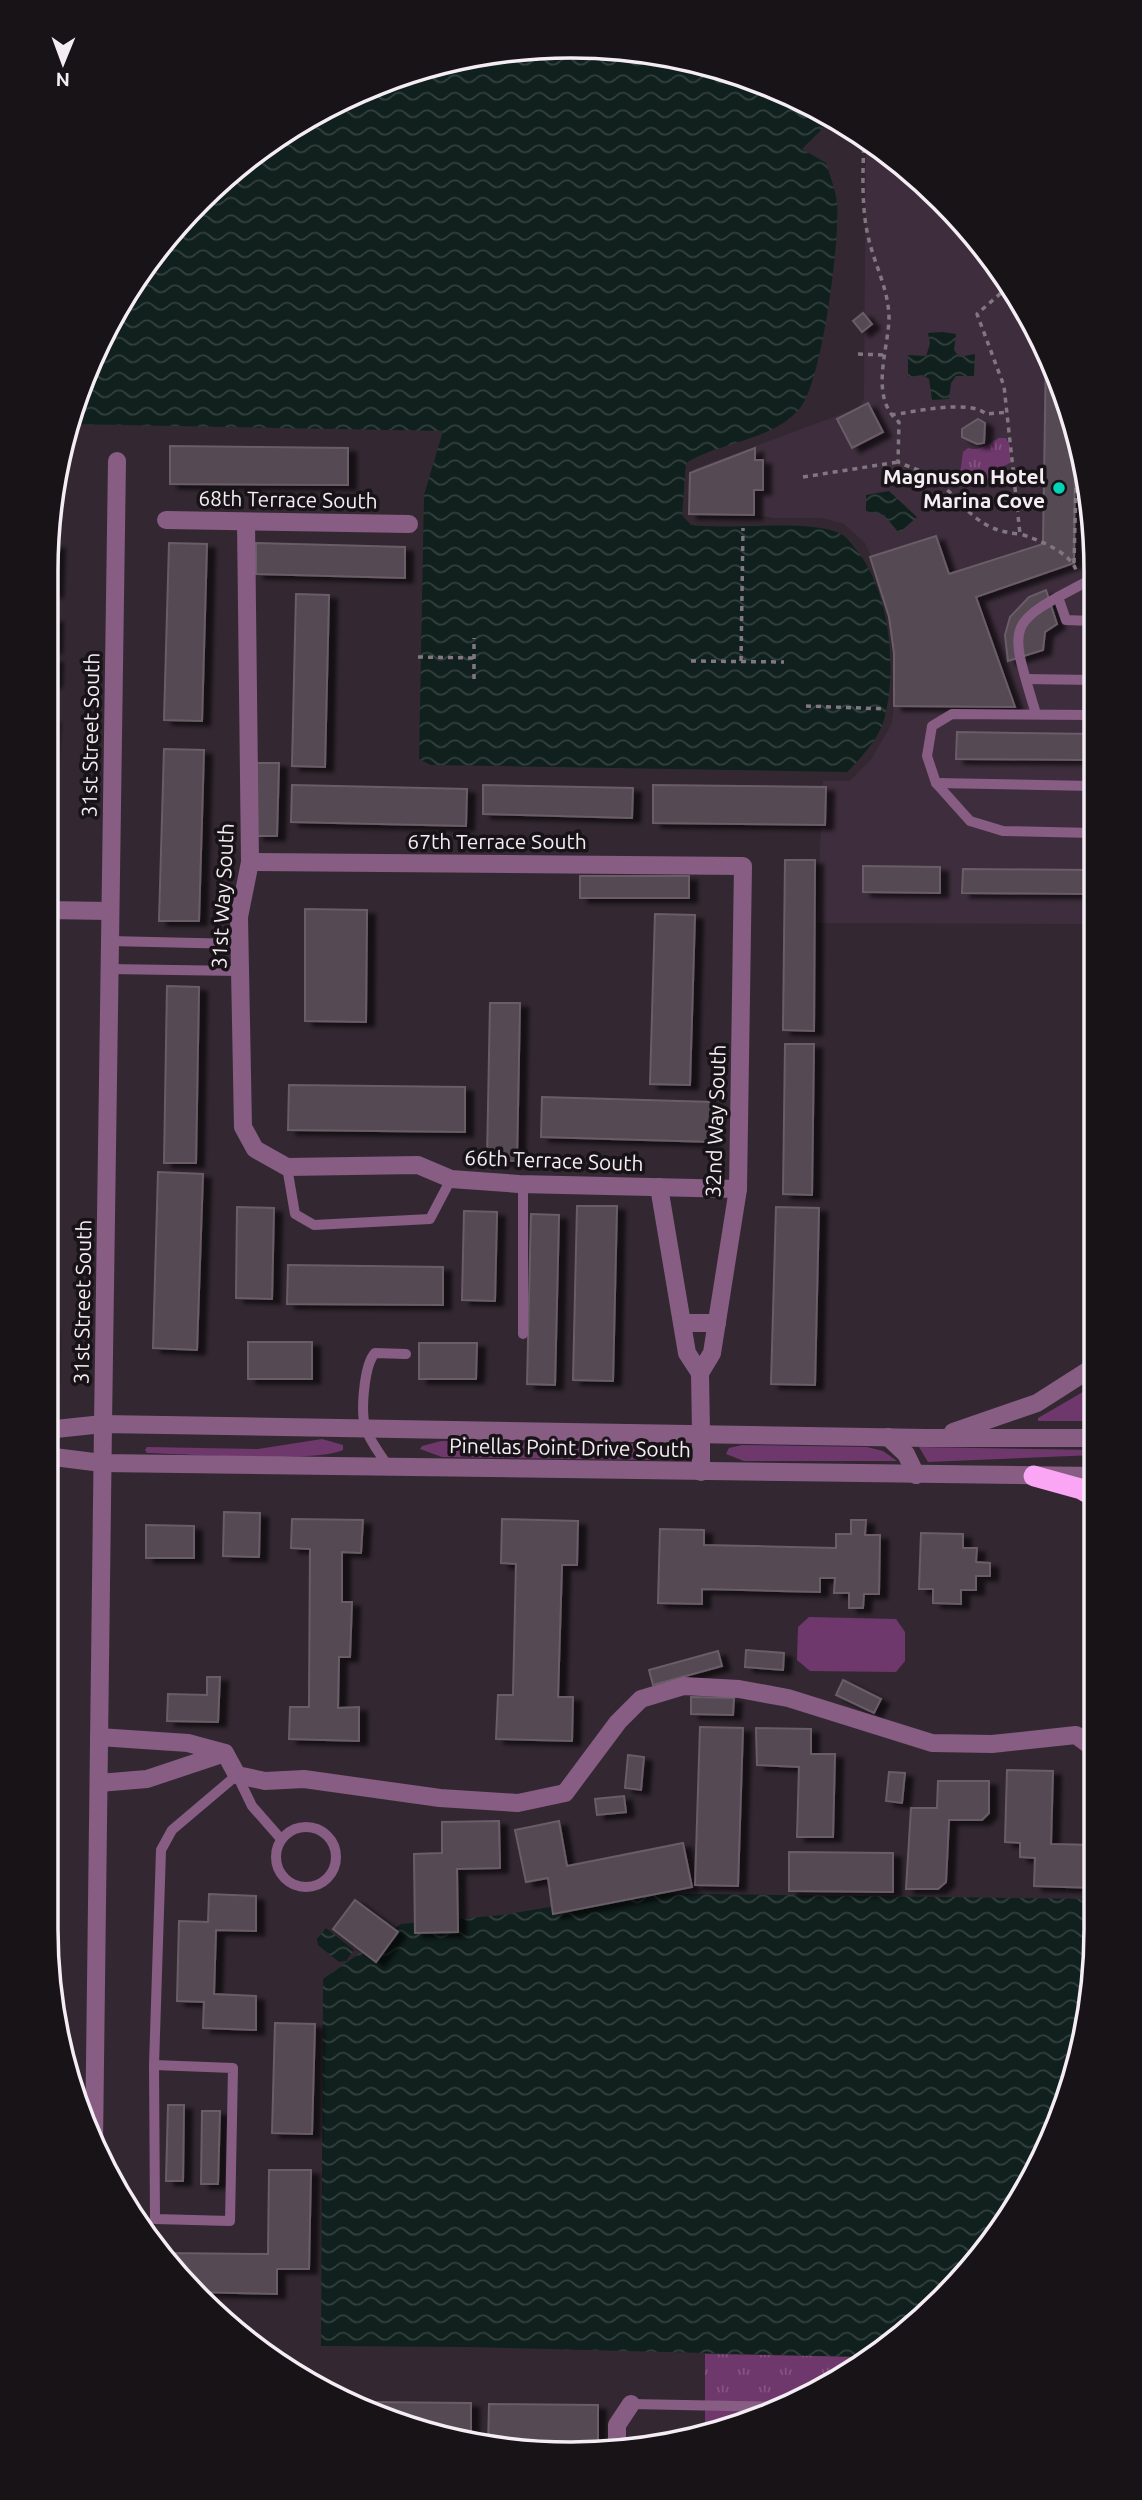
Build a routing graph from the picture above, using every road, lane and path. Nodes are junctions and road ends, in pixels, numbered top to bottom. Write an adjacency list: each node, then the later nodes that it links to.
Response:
1 (864, 150): 4 (path)
2 (1002, 293): 5 (path)
3 (858, 354): 4 (path)
4 (884, 355): 6 (path)
5 (1009, 412): 6 (path); 15 (path)
6 (890, 415): 8 (path)
7 (117, 461): 40 (street, 31st Street South)
8 (898, 462): 9 (path); 15 (path)
9 (803, 477)
10 (1076, 481): 16 (path)
11 (166, 520): 12 (street, 68th Terrace South)
12 (246, 522): 13 (street, 68th Terrace South); 37 (street, 31st Way South)
13 (409, 524)
14 (743, 528): 25 (path)
15 (1020, 534): 16 (path)
16 (1073, 563): 17 (path)
17 (1084, 578)
18 (1084, 584): 19 (lane)
19 (1058, 597): 20 (lane); 28 (lane)
20 (1084, 621)
21 (474, 638): 23 (path)
22 (418, 657): 23 (path)
23 (474, 658): 27 (path)
24 (691, 661): 25 (path)
25 (741, 661): 26 (path)
26 (784, 662)
27 (474, 679)
28 (1026, 679): 29 (lane); 32 (lane)
29 (1084, 680)
30 (806, 706): 31 (path)
31 (886, 709)
32 (1036, 714): 33 (lane); 34 (lane)
33 (1084, 715)
34 (936, 783): 35 (lane); 36 (lane)
35 (1084, 786)
36 (1084, 833)
37 (250, 862): 38 (street, 67th Terrace South); 42 (street, 31st Way South)
38 (743, 866): 49 (street, 32nd Way South)
39 (58, 910): 40 (street)
40 (109, 911): 41 (street, 31st Street South)
41 (109, 941): 42 (lane); 43 (street, 31st Street South)
42 (240, 944): 44 (street, 31st Way South)
43 (109, 969): 44 (lane); 56 (street, 31st Street South)
44 (240, 971): 45 (street, 31st Way South)
45 (286, 1167): 46 (street, 66th Terrace South); 46 (lane)
46 (451, 1179): 47 (street, 66th Terrace South)
47 (523, 1184): 48 (street, 66th Terrace South); 52 (lane)
48 (659, 1187): 49 (street, 66th Terrace South); 50 (street, 32nd Way South)
49 (738, 1189): 51 (street, 32nd Way South)
50 (682, 1323): 51 (street); 54 (street, 32nd Way South)
51 (717, 1323): 54 (street, 32nd Way South)
52 (523, 1334)
53 (405, 1354): 57 (lane)
54 (700, 1373): 59 (street, 32nd Way South)
55 (1084, 1374): 61 (street)
56 (103, 1424): 57 (street, Pinellas Point Drive South); 58 (street, Pinellas Point Drive South); 64 (street, 31st Street South)
57 (365, 1428): 59 (street, Pinellas Point Drive South); 65 (lane)
58 (58, 1429)
59 (701, 1433): 60 (street, Pinellas Point Drive South); 66 (street, 32nd Way South)
60 (888, 1437): 61 (street, Pinellas Point Drive South); 67 (street)
61 (926, 1438): 62 (street, Pinellas Point Drive South)
62 (1084, 1438)
63 (58, 1458): 64 (street, Pinellas Point Drive South)
64 (102, 1463): 65 (street, Pinellas Point Drive South); 71 (street, 31st Street South)
65 (389, 1468): 66 (street, Pinellas Point Drive South)
66 (701, 1472): 67 (street, Pinellas Point Drive South)
67 (916, 1475): 68 (street, Pinellas Point Drive South)
68 (1034, 1476): 69 (street, Pinellas Point Drive South); 70 (highway)
69 (1084, 1476)
70 (1084, 1491)
71 (99, 1737): 73 (street); 75 (street, 31st Street South)
72 (1084, 1741): 74 (street)
73 (225, 1753): 74 (street); 75 (street)
74 (237, 1775): 76 (lane); 77 (lane)
75 (99, 1783): 78 (street, 31st Street South)
76 (281, 1839): 76 (lane)
77 (154, 2065): 77 (lane)
78 (94, 2118)
79 (631, 2404): 80 (lane); 81 (street)
80 (758, 2407)
81 (617, 2440)

